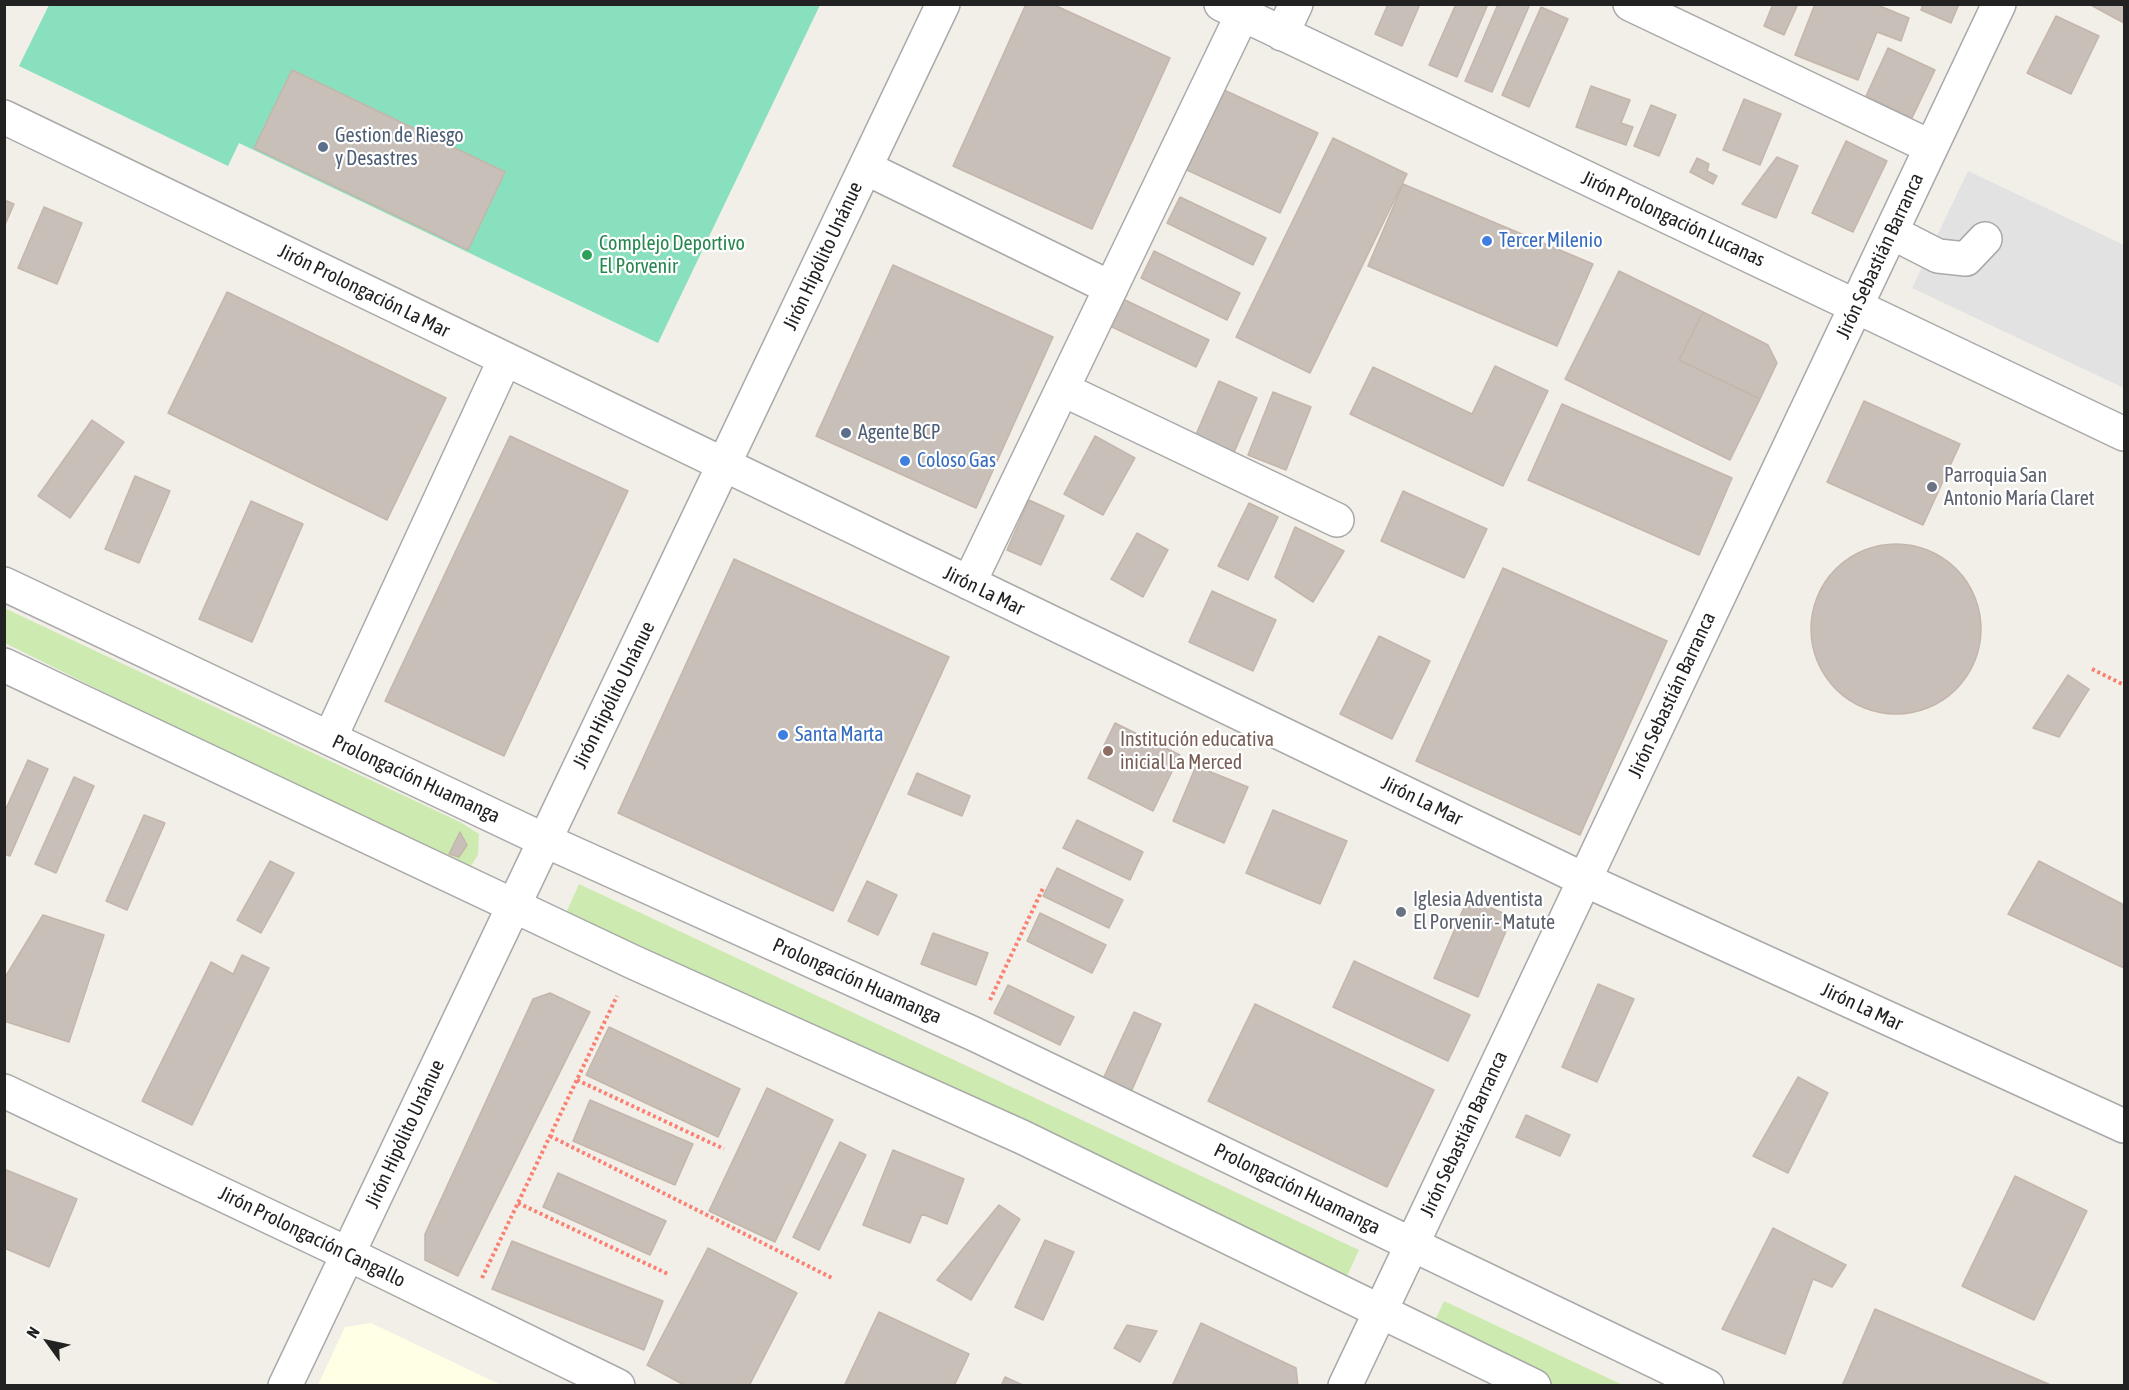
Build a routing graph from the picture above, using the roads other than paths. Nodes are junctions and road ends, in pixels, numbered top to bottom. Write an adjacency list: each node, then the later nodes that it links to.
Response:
1 (943, 4): 9 (street, Jirón Hipólito Unánue)
2 (1296, 4): 6 (street)
3 (1630, 4): 8 (street)
4 (1999, 4): 8 (street, Jirón Sebastián Barranca)
5 (1232, 10): 6 (street, Jirón Prolongación Lucanas); 12 (street)
6 (1282, 34): 13 (street, Jirón Prolongación Lucanas)
7 (4, 117): 14 (street, Jirón Prolongación La Mar)
8 (1932, 147): 10 (street, Jirón Sebastián Barranca)
9 (866, 168): 12 (street); 17 (street, Jirón Hipólito Unánue)
10 (1891, 232): 11 (street); 13 (street, Jirón Sebastián Barranca)
11 (1984, 239)
12 (1111, 288): 15 (street)
13 (1856, 307): 16 (street, Jirón Prolongación Lucanas); 24 (street, Jirón Sebastián Barranca)
14 (505, 359): 17 (street, Jirón Prolongación La Mar); 22 (street)
15 (1062, 389): 18 (street); 19 (street)
16 (2124, 434)
17 (724, 465): 19 (street, Jirón La Mar); 23 (street, Jirón Hipólito Unánue)
18 (1337, 520)
19 (969, 583): 24 (street, Jirón La Mar)
20 (4, 584): 22 (street, Prolongación Huamanga)
21 (4, 665): 25 (street)
22 (330, 738): 23 (street, Prolongación Huamanga)
23 (544, 840): 25 (street, Jirón Hipólito Unánue); 28 (street, Prolongación Huamanga)
24 (1585, 880): 27 (street, Jirón La Mar); 28 (street, Jirón Sebastián Barranca)
25 (513, 906): 29 (street, Jirón Hipólito Unánue); 30 (street)
26 (4, 1091): 29 (street, Jirón Prolongación Cangallo)
27 (2124, 1126)
28 (1412, 1244): 30 (street, Jirón Sebastián Barranca); 35 (street, Prolongación Huamanga)
29 (348, 1254): 31 (street, Jirón Hipólito Unánue); 32 (street, Jirón Prolongación Cangallo)
30 (1380, 1311): 33 (street, Jirón Sebastián Barranca); 34 (street)
31 (285, 1386)
32 (618, 1386)
33 (1345, 1386)
34 (1534, 1386)
35 (1707, 1386)

